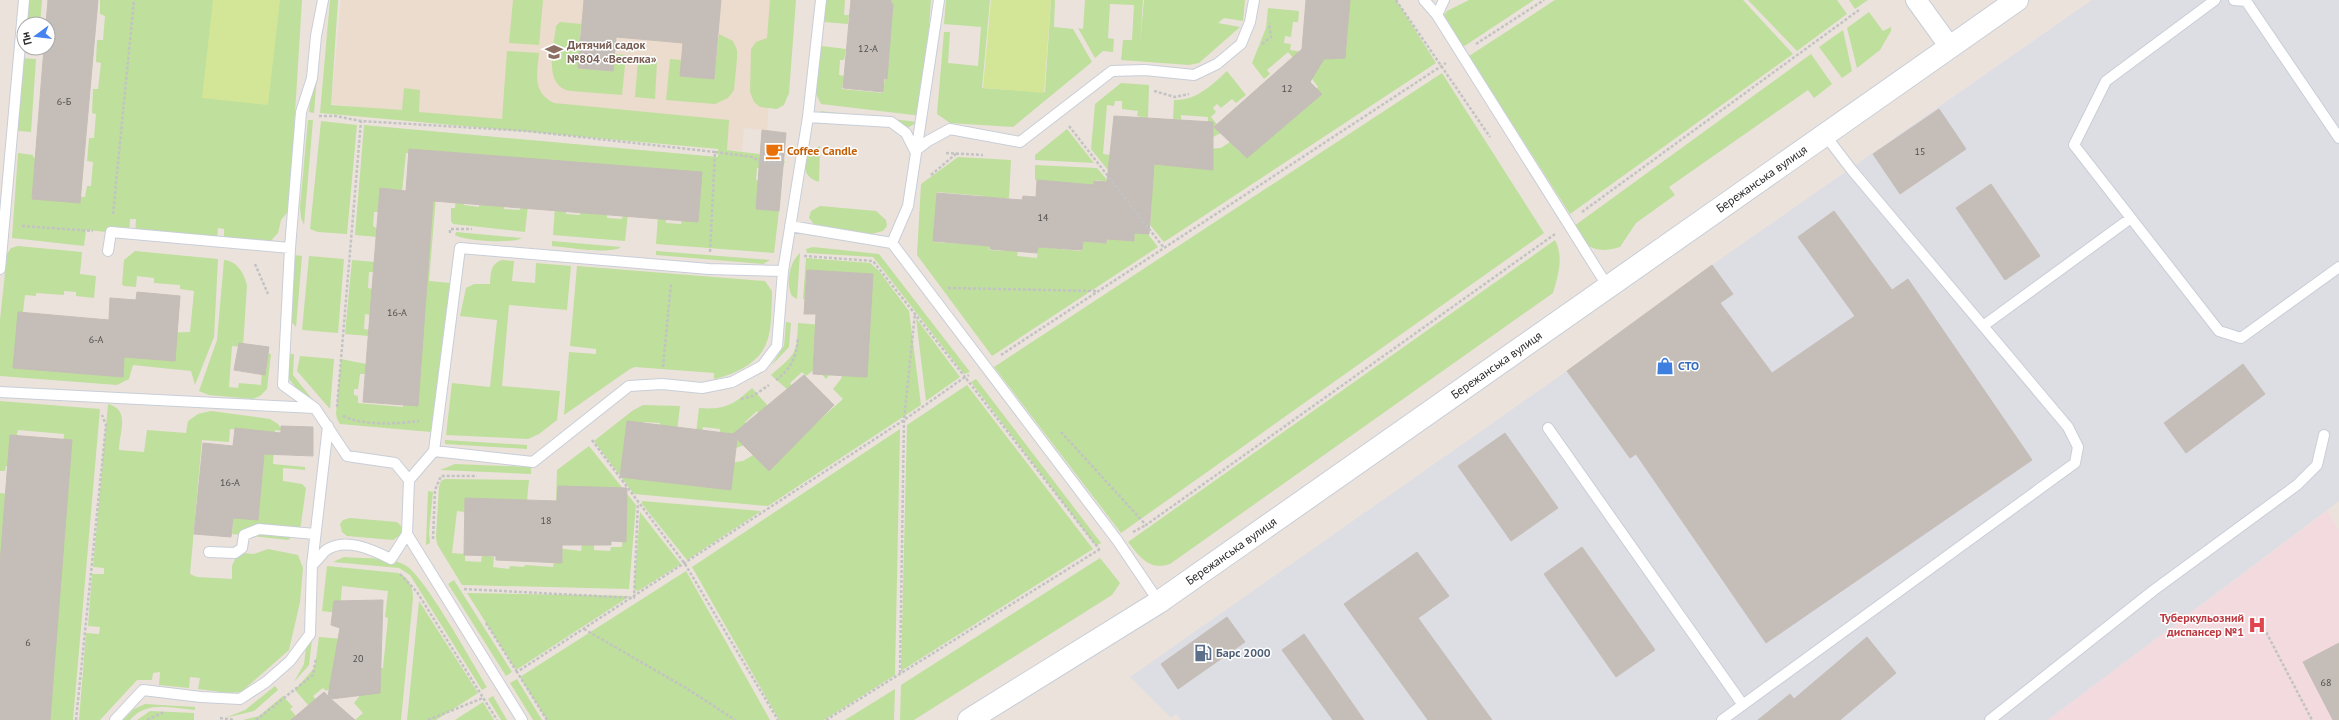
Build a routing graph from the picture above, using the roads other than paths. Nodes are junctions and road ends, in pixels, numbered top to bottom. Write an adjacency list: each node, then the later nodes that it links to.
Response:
1 (24, 0): 24 (lane)
2 (323, 0): 21 (lane)
3 (821, 0): 14 (lane)
4 (939, 0): 17 (lane)
5 (1254, 0): 17 (lane)
6 (1424, 0): 12 (lane)
7 (1444, 0): 12 (lane)
8 (1916, 0): 13 (street)
9 (2017, 0): 13 (street, Бережанська вулиця)
10 (2215, 0): 18 (lane)
11 (2234, 0): 16 (lane)
12 (1438, 15): 26 (lane)
13 (1950, 47): 15 (street, Бережанська вулиця)
14 (808, 117): 17 (lane); 19 (lane)
15 (1825, 135): 26 (street, Бережанська вулиця); 27 (lane)
16 (2339, 138)
17 (915, 152): 20 (lane)
18 (2131, 218): 23 (lane); 27 (lane)
19 (790, 226): 20 (lane); 25 (lane)
20 (892, 243): 39 (lane)
21 (290, 248): 22 (lane); 29 (lane)
22 (108, 251)
23 (2339, 267)
24 (0, 269)
25 (783, 271): 33 (lane); 33 (lane)
26 (1608, 287): 39 (street, Бережанська вулиця)
27 (1983, 326): 40 (lane)
28 (0, 392): 29 (lane)
29 (315, 408): 30 (lane)
30 (328, 426): 34 (lane); 35 (lane)
31 (1548, 428): 40 (lane)
32 (2324, 435): 45 (lane)
33 (434, 452): 34 (lane)
34 (409, 480): 36 (lane)
35 (315, 534): 37 (lane); 38 (lane)
36 (407, 534): 38 (lane); 42 (lane)
37 (209, 552)
38 (312, 565): 41 (lane)
39 (1159, 602): 43 (street, Бережанська вулиця)
40 (1743, 705): 44 (lane)
41 (115, 720)
42 (522, 720)
43 (969, 720)
44 (1722, 720)
45 (1990, 720)

